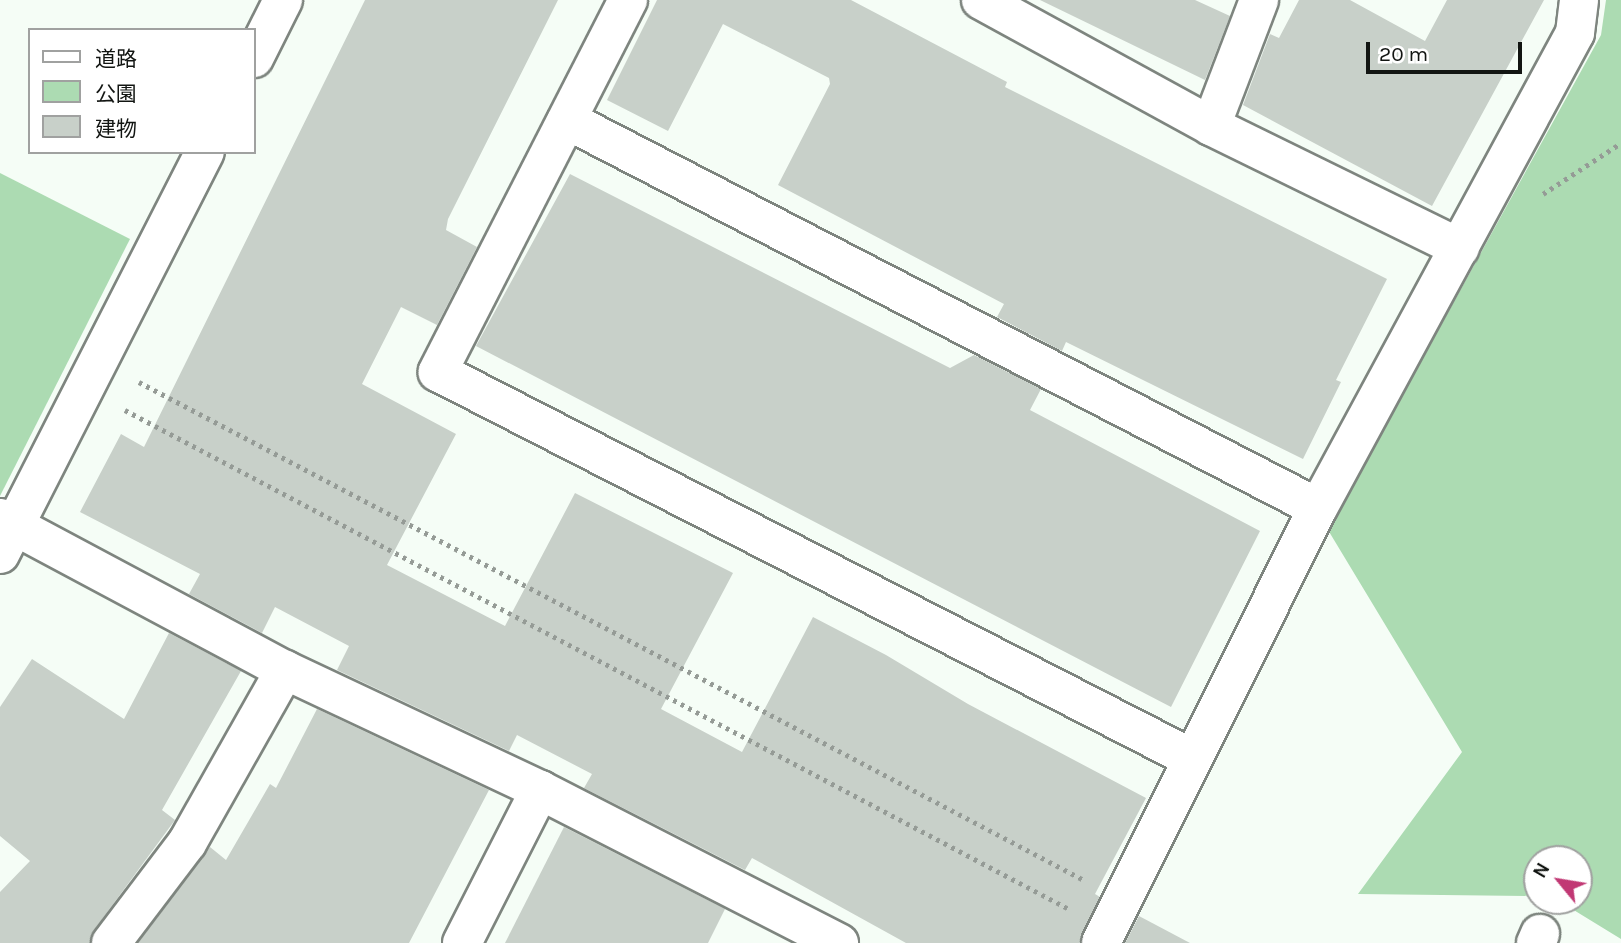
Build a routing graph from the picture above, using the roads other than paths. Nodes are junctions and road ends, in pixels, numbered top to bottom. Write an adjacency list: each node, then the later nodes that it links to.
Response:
1 (283, 0): 6 (street)
2 (628, 0): 7 (street)
3 (981, 0): 8 (street)
4 (1259, 0): 8 (street)
5 (1579, 0): 10 (street)
6 (256, 54)
7 (567, 120): 11 (street); 14 (street)
8 (1211, 126): 10 (street)
9 (204, 154): 12 (street)
10 (1460, 248): 11 (street)
11 (1318, 508): 14 (street)
12 (5, 532): 13 (street)
13 (285, 670): 15 (street); 18 (street)
14 (1193, 759): 16 (street)
15 (540, 790): 17 (street); 19 (street)
16 (1111, 924)
17 (786, 931): 20 (street)
18 (111, 943)
19 (462, 943)
20 (839, 943)

